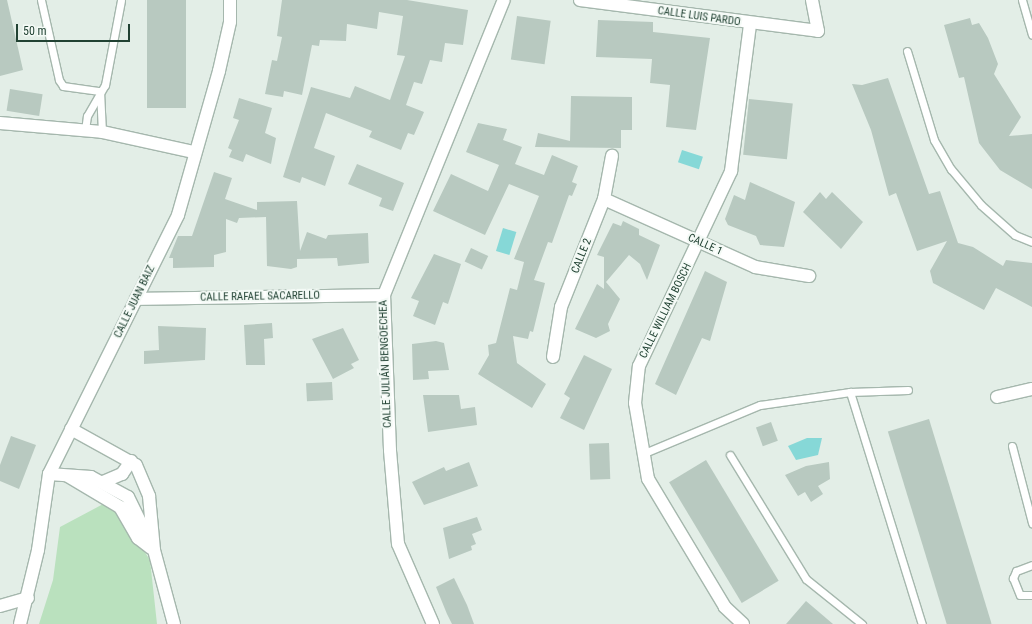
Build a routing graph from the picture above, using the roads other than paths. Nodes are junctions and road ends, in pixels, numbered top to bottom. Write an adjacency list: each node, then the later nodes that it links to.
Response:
1 (41, 0): 11 (lane)
2 (121, 0): 11 (lane)
3 (230, 0): 15 (street, CALLE JUAN BAIZ)
4 (504, 0): 21 (street, CALLE JULIÁN BENGOECHEA)
5 (580, 0): 8 (street, CALLE LUIS PARDO)
6 (812, 0): 8 (street, CALLE LUIS PARDO)
7 (1022, 0): 9 (lane)
8 (750, 24): 18 (street, CALLE WILLIAM BOSCH)
9 (1032, 35)
10 (907, 51): 19 (lane)
11 (100, 91): 13 (lane); 14 (lane)
12 (0, 123): 13 (street)
13 (85, 130): 14 (street)
14 (102, 132): 15 (street)
15 (194, 152): 22 (street, CALLE JUAN BAIZ)
16 (612, 156): 17 (street, CALLE 2)
17 (604, 199): 18 (street, CALLE 1); 23 (street, CALLE 2)
18 (699, 242): 20 (street, CALLE 1); 30 (street, CALLE WILLIAM BOSCH)
19 (1032, 242)
20 (809, 276)
21 (384, 295): 22 (street, CALLE RAFAEL SACARELLO); 44 (street, CALLE JULIÁN BENGOECHEA)
22 (136, 299): 28 (street, CALLE JUAN BAIZ)
23 (553, 357)
24 (1032, 388): 27 (street)
25 (908, 390): 26 (lane)
26 (850, 392): 30 (lane); 47 (lane)
27 (997, 397)
28 (71, 429): 32 (street); 33 (street, CALLE JUAN BAIZ)
29 (1012, 446): 36 (lane)
30 (641, 454): 45 (street, CALLE WILLIAM BOSCH)
31 (730, 455): 46 (lane)
32 (131, 460): 35 (street); 37 (street)
33 (49, 474): 34 (street); 40 (street, CALLE JUAN BAIZ)
34 (68, 475): 35 (street); 37 (street)
35 (103, 482): 37 (street)
36 (1032, 523)
37 (154, 550): 43 (street)
38 (1032, 565): 39 (lane)
39 (1032, 595)
40 (28, 598): 41 (street); 42 (street, CALLE JUAN BAIZ)
41 (0, 606)
42 (20, 624)
43 (174, 624)
44 (433, 624)
45 (743, 624)
46 (862, 624)
47 (922, 624)

